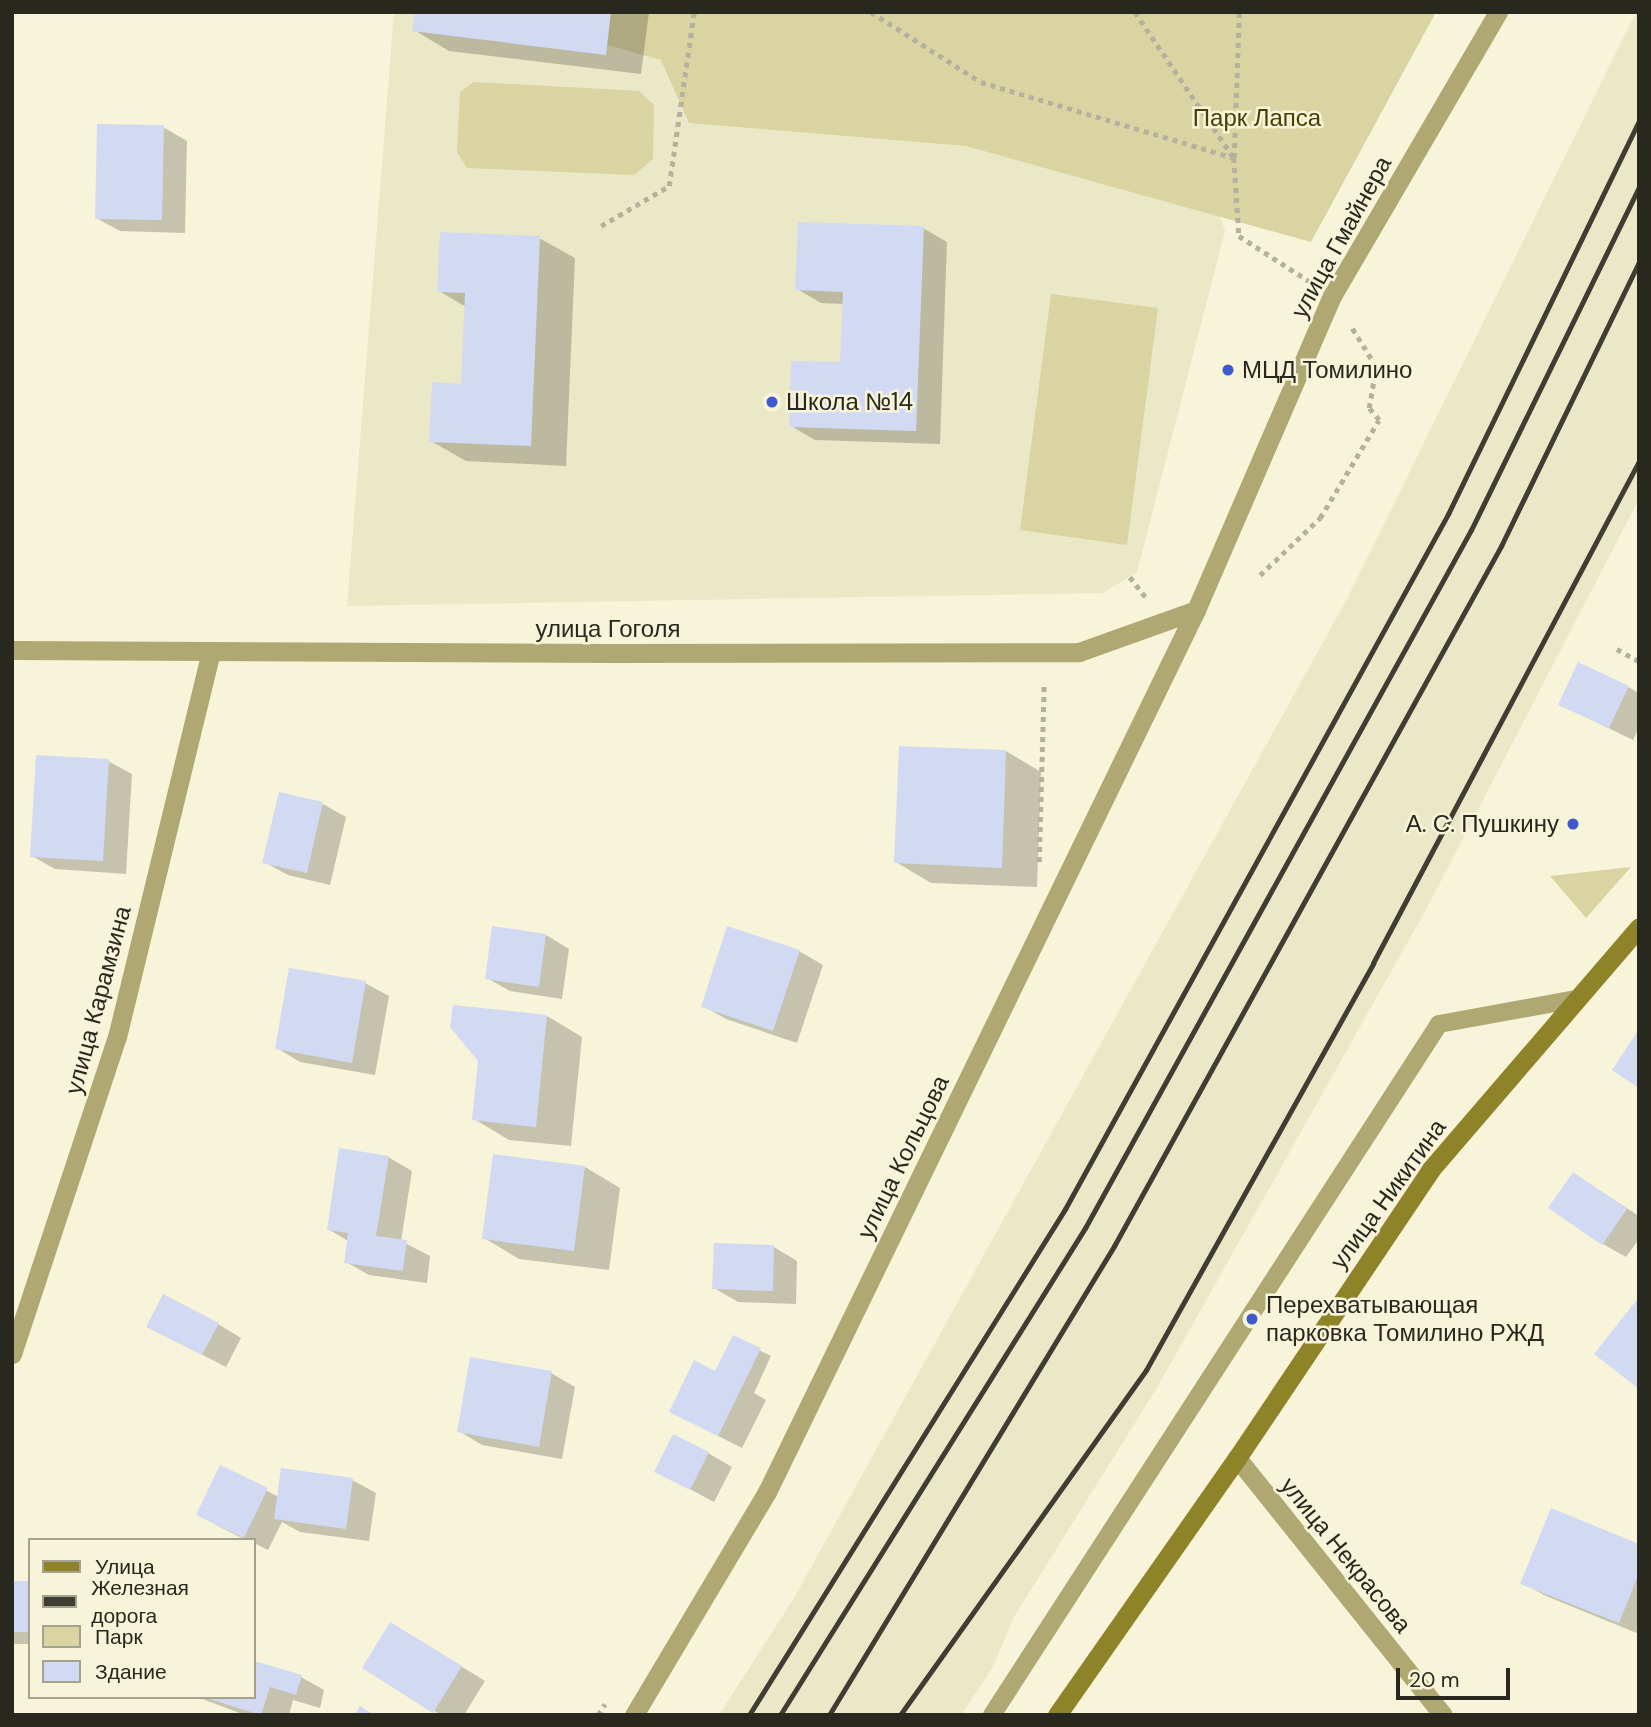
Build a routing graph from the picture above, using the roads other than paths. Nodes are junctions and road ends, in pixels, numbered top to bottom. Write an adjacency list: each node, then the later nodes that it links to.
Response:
1 (1498, 12): 2 (street, улица Гмайнера)
2 (1196, 610): 4 (street, улица Гоголя); 9 (street, улица Кольцова)
3 (12, 649): 4 (street, улица Гоголя)
4 (211, 652): 7 (street, улица Карамзина)
5 (1639, 927): 6 (main road, улица Никитина)
6 (1577, 999): 8 (main road, улица Никитина); 10 (lane)
7 (12, 1354)
8 (1237, 1458): 11 (main road, улица Никитина); 12 (street, улица Некрасова)
9 (634, 1715)
10 (992, 1715)
11 (1057, 1715)
12 (1443, 1715)

